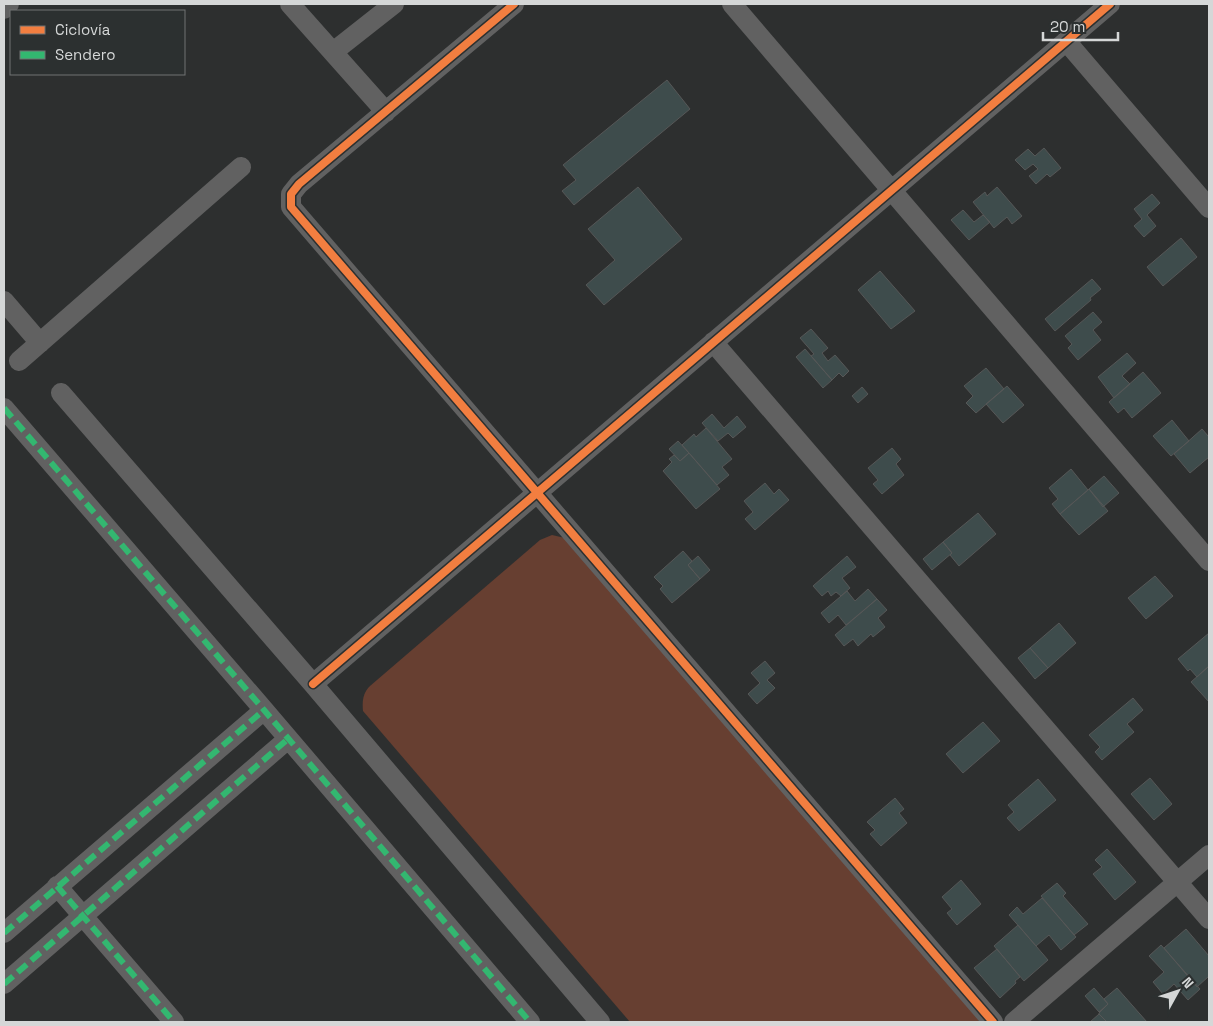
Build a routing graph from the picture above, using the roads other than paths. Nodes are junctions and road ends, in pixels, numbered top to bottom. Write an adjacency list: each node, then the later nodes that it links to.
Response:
1 (9, 4): 7 (street)
2 (290, 4): 9 (street)
3 (394, 4): 9 (street)
4 (514, 4): 10 (street)
5 (732, 4): 12 (street)
6 (1110, 4): 8 (street)
7 (4, 8)
8 (1066, 42): 12 (street); 13 (street)
9 (333, 52): 10 (street)
10 (386, 112): 20 (street)
11 (241, 167): 16 (street)
12 (892, 191): 15 (street); 21 (street)
13 (1209, 208)
14 (4, 301): 16 (street)
15 (713, 342): 20 (street); 26 (street)
16 (40, 343): 17 (street)
17 (19, 361)
18 (61, 394): 22 (street)
19 (4, 408): 23 (street)
20 (537, 493): 22 (street); 35 (street)
21 (1209, 561)
22 (313, 684): 34 (street)
23 (264, 710): 24 (street); 27 (street)
24 (288, 740): 28 (street); 33 (street)
25 (1209, 856): 26 (street)
26 (1178, 882): 29 (street); 36 (street)
27 (57, 886): 28 (street); 30 (street)
28 (82, 916): 31 (street); 32 (street)
29 (1209, 919)
30 (4, 933)
31 (4, 984)
32 (174, 1022)
33 (530, 1022)
34 (600, 1022)
35 (993, 1022)
36 (1014, 1022)

